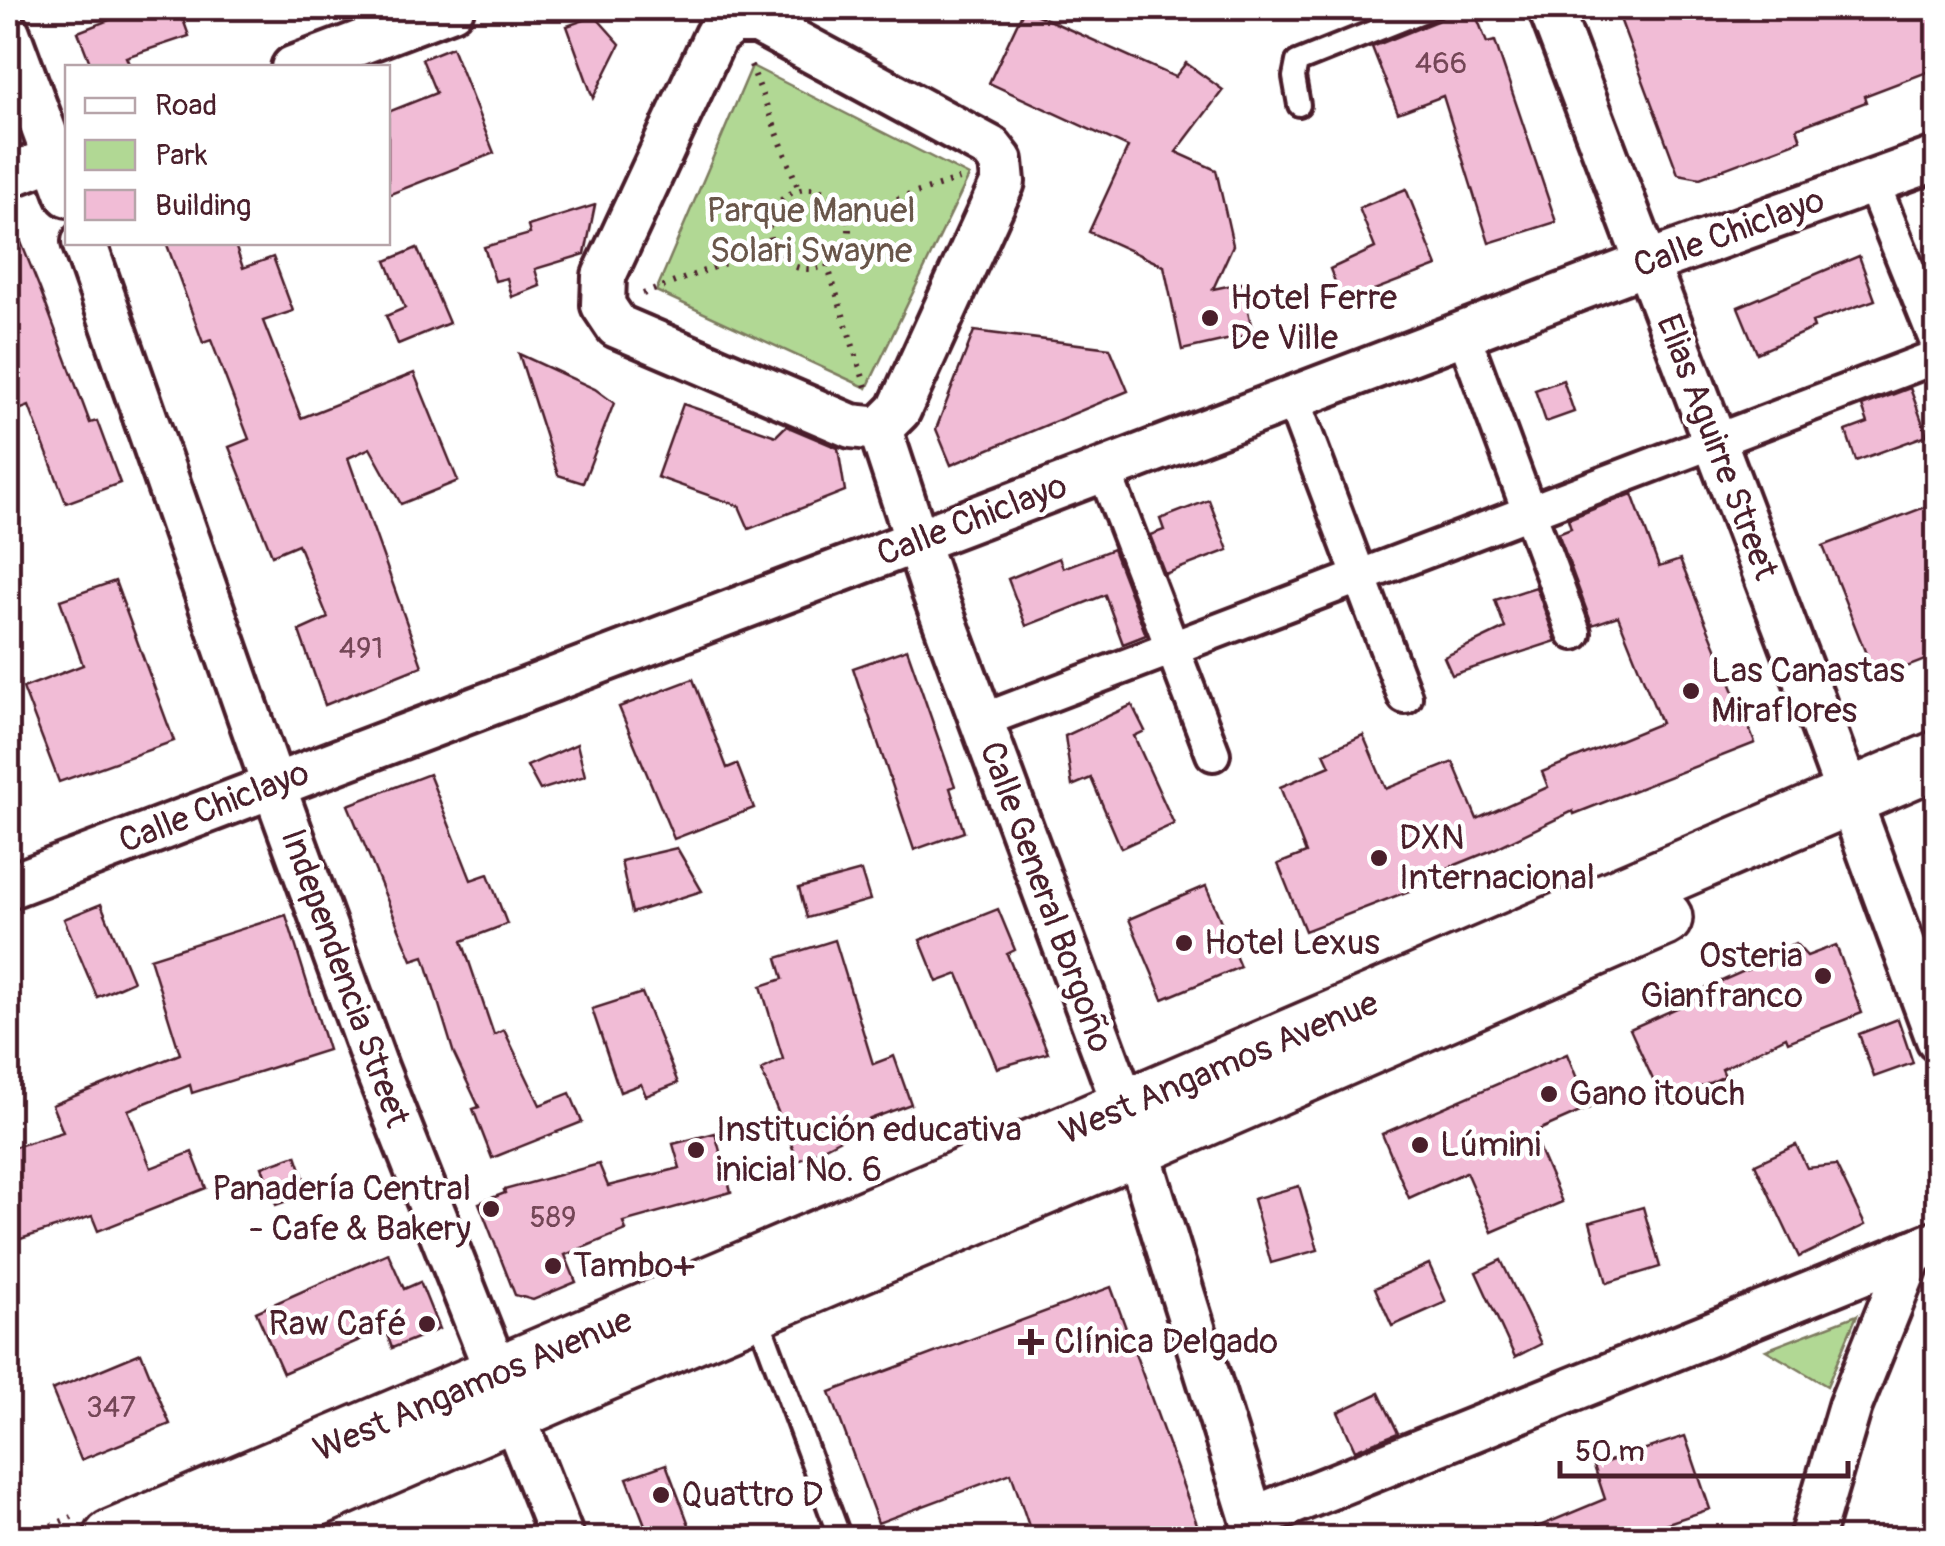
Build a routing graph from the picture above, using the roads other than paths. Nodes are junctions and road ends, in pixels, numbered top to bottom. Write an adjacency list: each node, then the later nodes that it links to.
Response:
1 (452, 8): 6 (street)
2 (1432, 8): 7 (lane)
3 (1550, 8): 13 (street, Elias Aguirre Street)
4 (731, 15): 18 (street); 18 (street)
5 (8, 33): 9 (street)
6 (300, 65)
7 (1299, 105)
8 (1938, 158): 11 (street, Calle Chiclayo)
9 (63, 169): 10 (street)
10 (8, 176)
11 (1872, 181): 13 (street, Calle Chiclayo); 15 (street)
12 (85, 245): 30 (street, Independencia Street)
13 (1647, 263): 14 (street, Calle Chiclayo); 19 (street, Elias Aguirre Street)
14 (1462, 333): 17 (street, Calle Chiclayo); 21 (street)
15 (1938, 345)
16 (1938, 356): 19 (street)
17 (1292, 398): 20 (street, Calle Chiclayo); 23 (street)
18 (880, 430): 22 (street, Calle General Borgoño)
19 (1714, 441): 21 (street); 32 (street, Elias Aguirre Street)
20 (1104, 470): 22 (street, Calle Chiclayo); 25 (street)
21 (1529, 512): 23 (street); 24 (street)
22 (916, 541): 27 (street, Calle General Borgoño); 30 (street, Calle Chiclayo)
23 (1361, 576): 25 (street); 26 (street)
24 (1574, 632)
25 (1172, 648): 27 (street); 28 (street)
26 (1406, 697)
27 (981, 721): 35 (street, Calle General Borgoño)
28 (1212, 754)
29 (1938, 758): 32 (main road, West Angamos Avenue)
30 (273, 784): 33 (street, Calle Chiclayo); 38 (street, Independencia Street)
31 (1938, 799): 32 (main road, West Angamos Avenue)
32 (1856, 814): 34 (street, Elias Aguirre Street); 35 (main road, West Angamos Avenue)
33 (8, 887)
34 (1938, 1039)
35 (1130, 1128): 37 (main road, West Angamos Avenue); 38 (main road, West Angamos Avenue); 39 (street, Calle General Borgoño)
36 (1925, 1247): 39 (street); 44 (street)
37 (755, 1309): 38 (main road, West Angamos Avenue); 43 (lane)
38 (505, 1393): 40 (main road, West Angamos Avenue); 41 (main road, West Angamos Avenue); 42 (street, Independencia Street)
39 (1255, 1529)
40 (112, 1538)
41 (225, 1538)
42 (562, 1538)
43 (840, 1538)
44 (1811, 1538)

